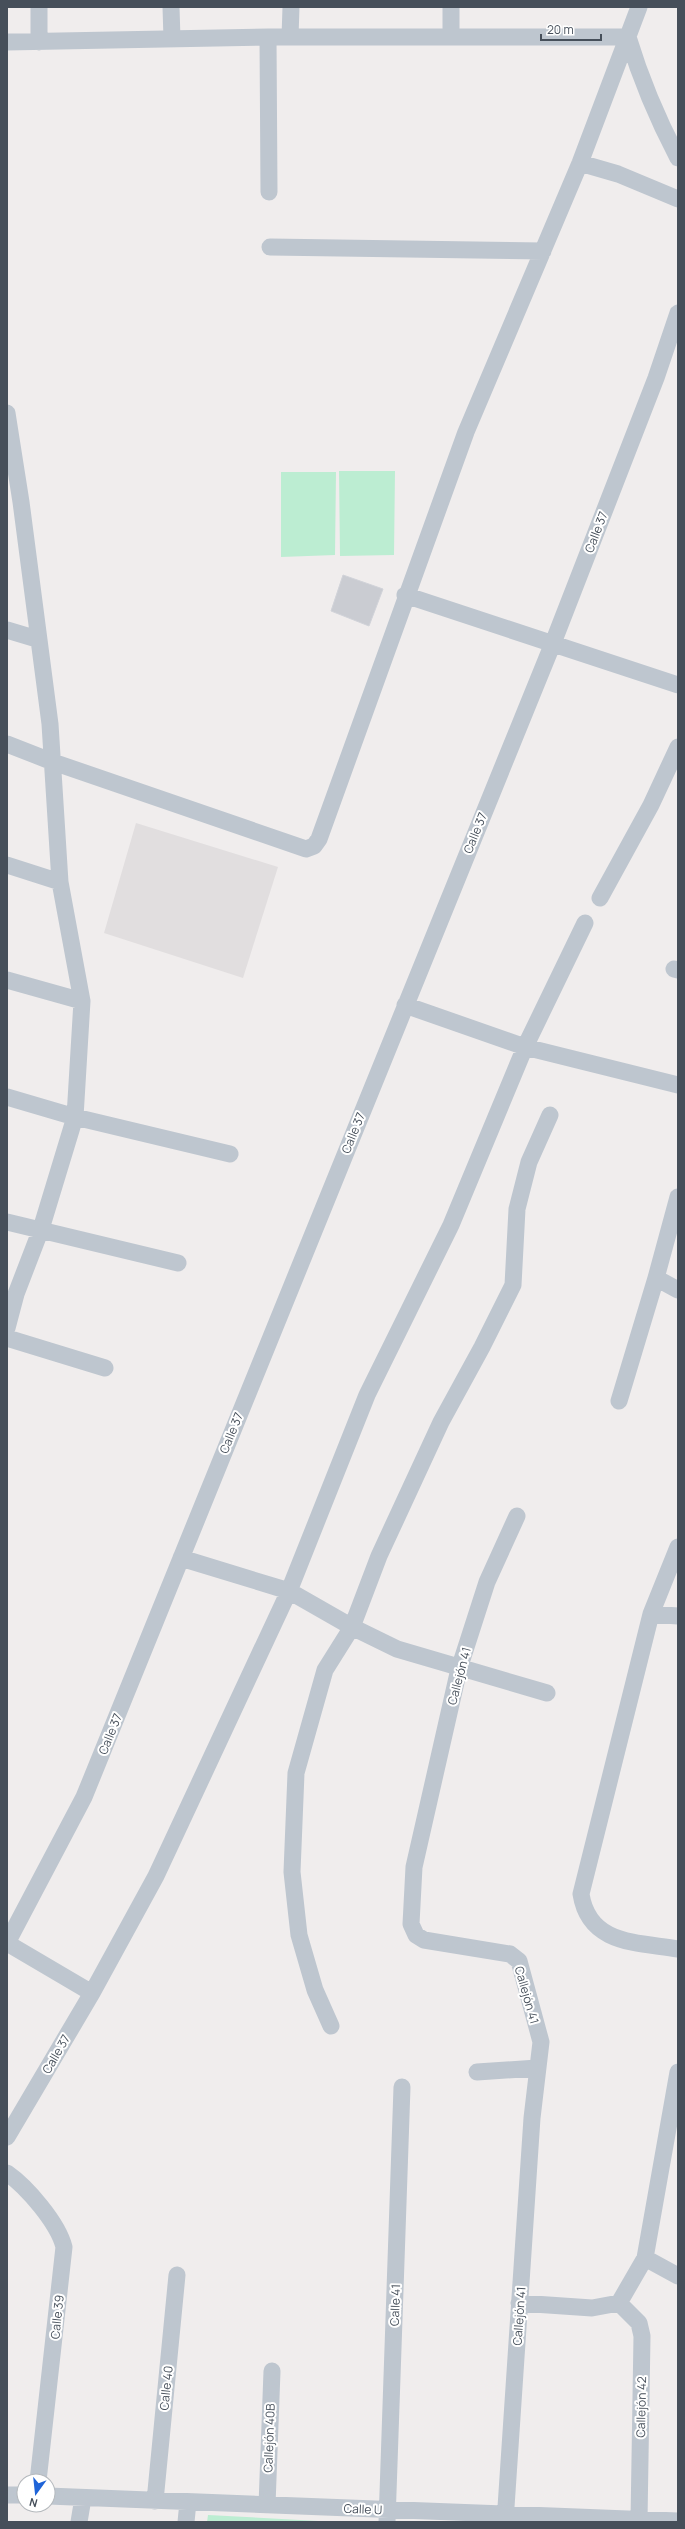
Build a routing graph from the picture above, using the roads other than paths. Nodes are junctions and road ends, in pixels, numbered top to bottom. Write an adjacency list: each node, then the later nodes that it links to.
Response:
1 (39, 7): 12 (street)
2 (171, 7): 10 (street)
3 (291, 7): 7 (street)
4 (451, 7): 8 (street)
5 (639, 7): 9 (street)
6 (268, 37): 7 (street); 10 (street); 15 (street)
7 (290, 37): 8 (street)
8 (451, 37): 9 (street)
9 (628, 37): 13 (street); 14 (street)
10 (172, 39): 12 (street)
11 (7, 42): 12 (street)
12 (39, 42)
13 (678, 158)
14 (580, 163): 16 (street); 18 (street)
15 (269, 192)
16 (678, 199)
17 (270, 247): 18 (street)
18 (542, 251): 22 (street)
19 (678, 314): 25 (street, Calle 37)
20 (7, 413): 21 (street)
21 (14, 500): 24 (street)
22 (405, 595): 25 (street); 29 (street)
23 (7, 630): 24 (street)
24 (37, 639): 29 (street)
25 (553, 643): 26 (street); 36 (street, Calle 37)
26 (678, 685)
27 (7, 744): 29 (street)
28 (678, 747): 32 (street)
29 (53, 762): 31 (street)
30 (7, 865): 31 (street)
31 (60, 882): 35 (street)
32 (600, 898)
33 (584, 924): 37 (street, Calle 37)
34 (7, 980): 35 (street)
35 (82, 1001): 41 (street)
36 (405, 1006): 37 (street); 55 (street, Calle 37)
37 (525, 1047): 38 (street); 56 (street, Calle 37)
38 (678, 1085)
39 (7, 1097): 41 (street)
40 (550, 1114): 59 (street)
41 (75, 1118): 42 (street); 45 (street)
42 (230, 1154)
43 (677, 1204): 47 (street)
44 (7, 1222): 45 (street)
45 (41, 1229): 46 (street); 49 (street)
46 (178, 1262)
47 (656, 1278): 48 (street); 52 (street)
48 (678, 1290)
49 (7, 1328)
50 (7, 1338): 51 (street)
51 (105, 1368)
52 (619, 1400)
53 (518, 1516): 60 (street, Callejón 41)
54 (678, 1547): 57 (street)
55 (181, 1558): 56 (street); 62 (street, Calle 37)
56 (289, 1591): 59 (street); 64 (street, Calle 37)
57 (651, 1614): 58 (street); 63 (street)
58 (678, 1616)
59 (352, 1627): 60 (street); 65 (street)
60 (459, 1669): 61 (street); 66 (street, Callejón 41)
61 (547, 1693)
62 (7, 1943): 64 (street)
63 (678, 1949)
64 (92, 1993): 70 (street, Calle 37)
65 (331, 2026)
66 (537, 2068): 67 (street); 75 (street, Callejón 41)
67 (477, 2072)
68 (678, 2072): 72 (street)
69 (402, 2087): 84 (street, Calle 41)
70 (7, 2137)
71 (7, 2173): 78 (street, Calle 39)
72 (645, 2258): 74 (street); 76 (street)
73 (177, 2275): 81 (street, Calle 40)
74 (678, 2276)
75 (519, 2303): 76 (street); 85 (street, Callejón 41)
76 (619, 2303): 87 (street, Callejón 42)
77 (272, 2371): 83 (street, Callejón 40B)
78 (39, 2473)
79 (56, 2496): 80 (street, Calle U)
80 (83, 2498): 81 (street, Calle U); 89 (street)
81 (155, 2501): 82 (street, Calle U)
82 (188, 2502): 83 (street, Calle U); 90 (street)
83 (267, 2505): 84 (street, Calle U)
84 (388, 2516): 85 (street, Calle U)
85 (506, 2518): 86 (street, Calle U)
86 (613, 2520): 87 (street, Calle U)
87 (639, 2520): 88 (street, Calle U)
88 (678, 2521)
89 (79, 2522)
90 (186, 2522)

